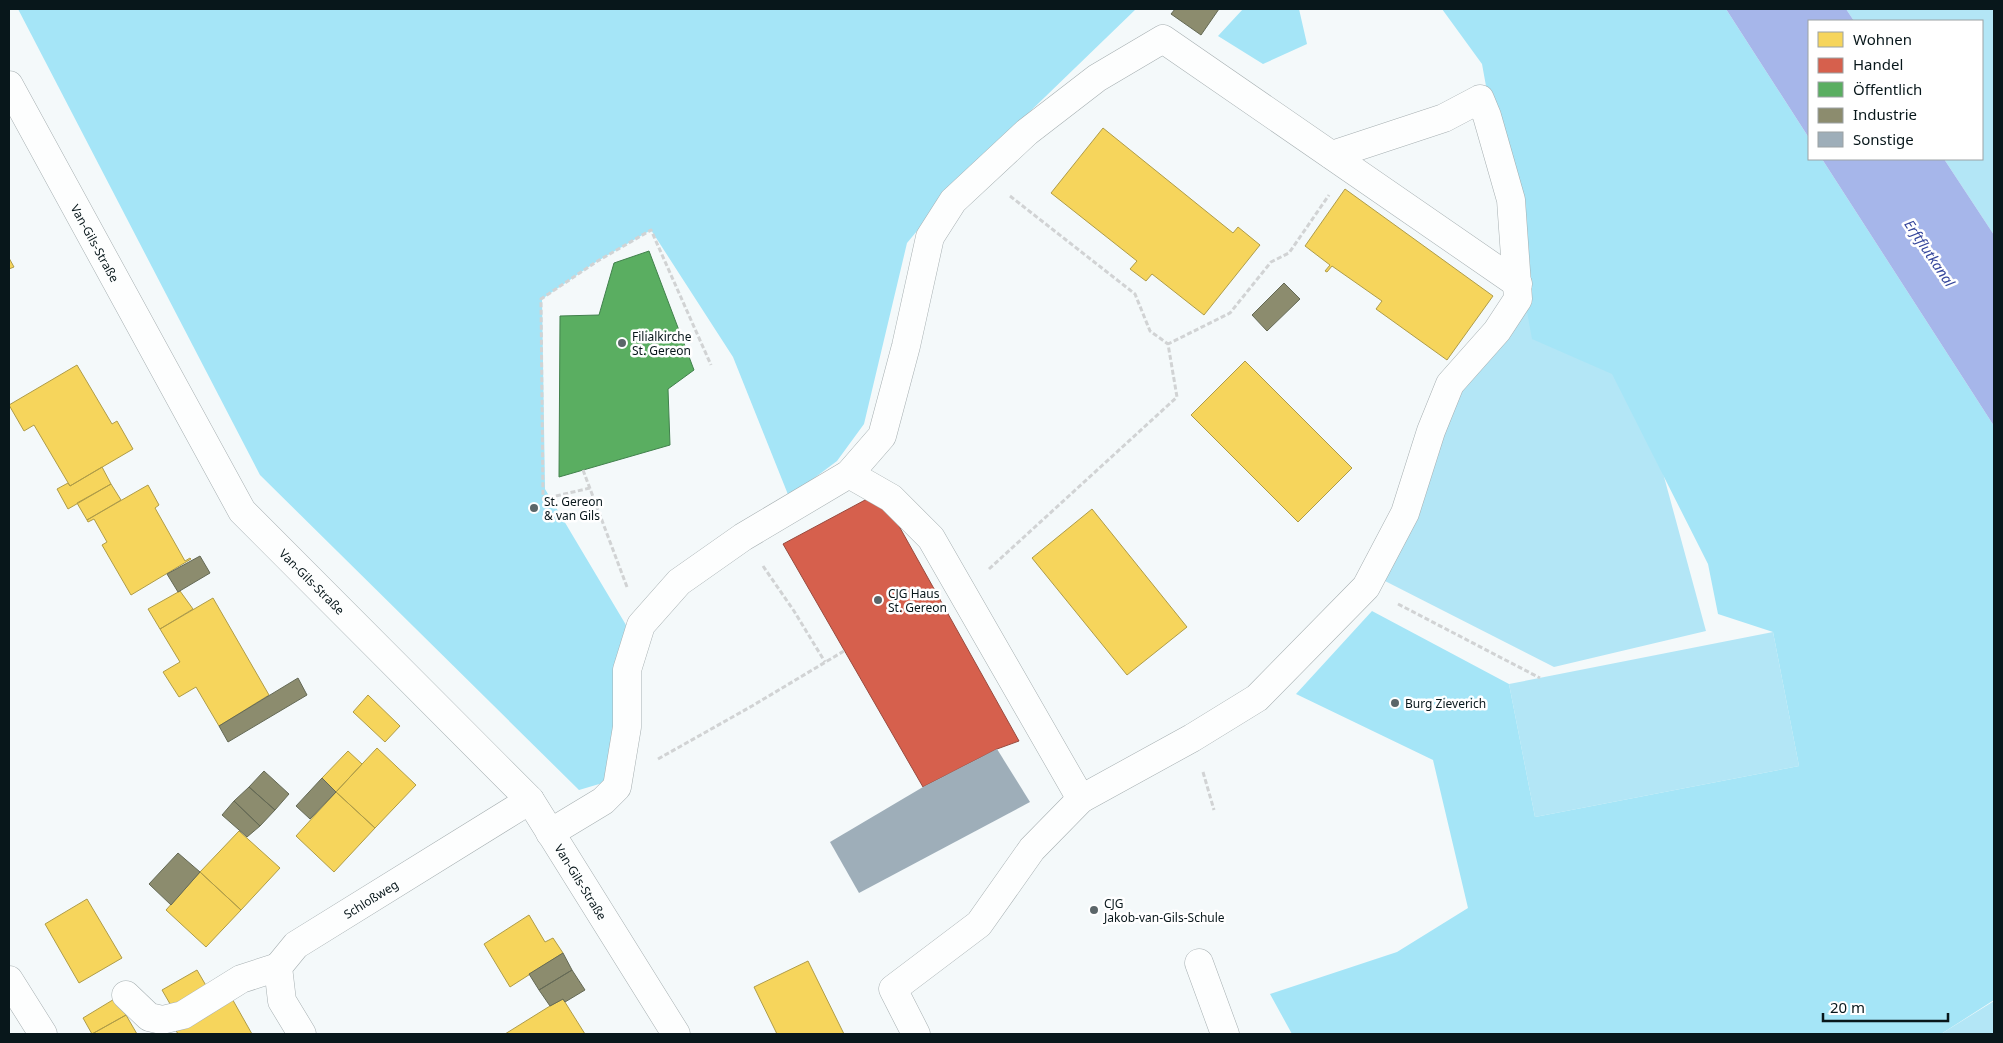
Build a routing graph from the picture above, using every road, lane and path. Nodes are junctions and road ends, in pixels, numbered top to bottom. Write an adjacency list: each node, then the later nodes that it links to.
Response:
1 (9, 86): 19 (street, Van-Gils-Straße)
2 (1340, 161): 3 (street); 4 (street); 4 (street); 5 (path)
3 (982, 174): 5 (path); 8 (street)
4 (1518, 284): 11 (street)
5 (1168, 344): 12 (path)
6 (710, 365): 9 (path)
7 (583, 470): 9 (path)
8 (849, 474): 10 (street); 12 (street)
9 (590, 488): 13 (path)
10 (743, 537): 13 (street); 15 (path)
11 (1366, 587): 16 (path); 18 (street)
12 (963, 593): 18 (street)
13 (641, 625): 17 (street)
14 (844, 651): 15 (path)
15 (825, 662): 17 (path)
16 (1540, 678)
17 (617, 787): 20 (street)
18 (1081, 799): 28 (street)
19 (530, 800): 20 (street, Van-Gils-Straße); 22 (street, Schloßweg)
20 (550, 833): 27 (street, Van-Gils-Straße)
21 (1199, 963): 29 (street)
22 (278, 967): 24 (street); 26 (street)
23 (9, 980): 25 (street)
24 (126, 995)
25 (43, 1034)
26 (302, 1034)
27 (676, 1034)
28 (916, 1034)
29 (1225, 1034)

